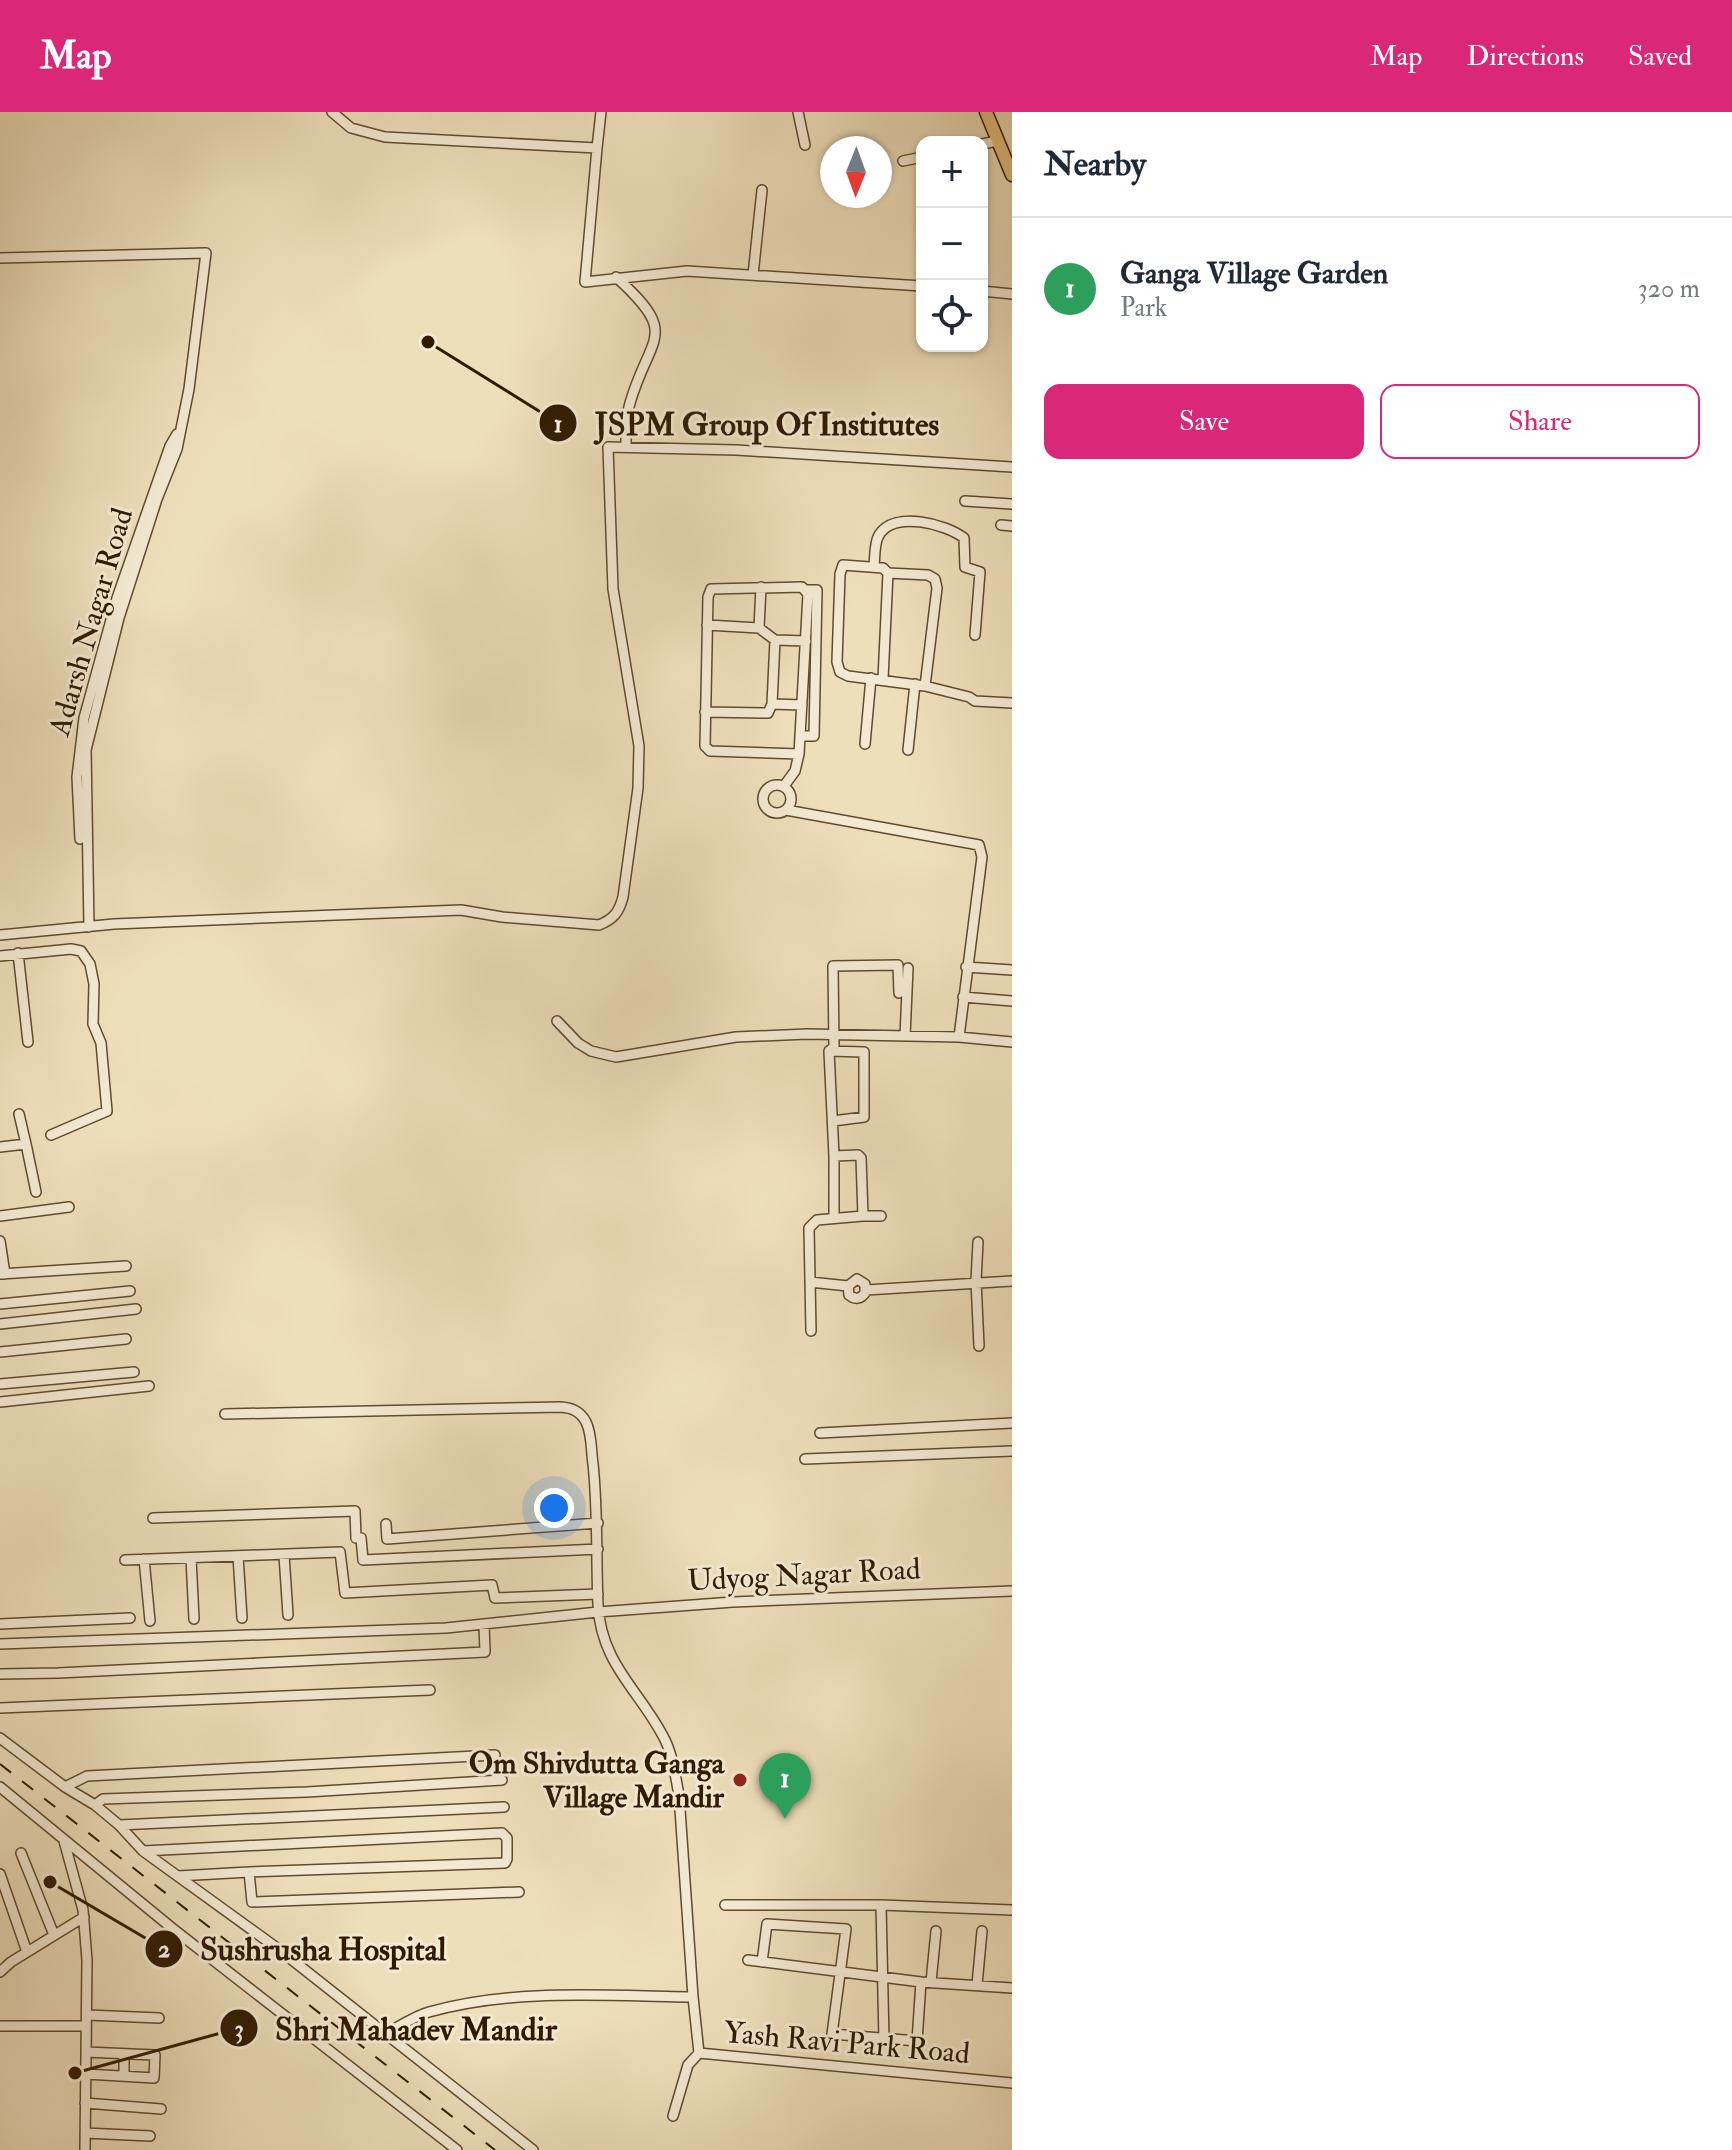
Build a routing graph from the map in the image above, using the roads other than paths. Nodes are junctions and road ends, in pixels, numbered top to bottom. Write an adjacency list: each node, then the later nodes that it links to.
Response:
1 (332, 112): 8 (street)
2 (601, 112): 8 (street)
3 (798, 112): 7 (street)
4 (986, 112): 5 (main road)
5 (998, 141): 6 (street); 11 (main road)
6 (988, 143)
7 (805, 145)
8 (597, 148): 15 (street)
9 (916, 158): 10 (street)
10 (903, 161)
11 (1011, 168)
12 (762, 190): 14 (street)
13 (0, 258): 45 (street, Adarsh Nagar Road)
14 (753, 275): 15 (street); 16 (street)
15 (616, 277): 19 (street)
16 (916, 286)
17 (988, 292): 18 (street)
18 (1012, 294)
19 (626, 447): 20 (street); 45 (street)
20 (1012, 467)
21 (965, 501): 22 (street)
22 (1012, 504)
23 (874, 567): 24 (street); 29 (street); 32 (street)
24 (888, 573): 33 (street); 34 (street)
25 (761, 587): 26 (street); 27 (street); 28 (street)
26 (806, 590): 31 (street); 39 (street)
27 (707, 625): 28 (street); 38 (street)
28 (759, 628): 30 (street)
29 (975, 635)
30 (775, 640): 31 (street); 36 (street)
31 (806, 641): 37 (street)
32 (871, 678): 33 (street); 40 (street)
33 (883, 679): 34 (street)
34 (920, 685): 35 (street); 41 (street)
35 (1012, 703)
36 (772, 704): 37 (street); 38 (street)
37 (802, 705): 39 (street)
38 (705, 712): 42 (street)
39 (801, 736): 42 (street)
40 (865, 744)
41 (908, 750)
42 (799, 754): 43 (street)
43 (784, 786): 44 (street); 44 (street)
44 (786, 810): 51 (street)
45 (87, 927): 46 (street)
46 (29, 933): 47 (street); 48 (street)
47 (0, 935)
48 (30, 952): 49 (street); 66 (street)
49 (18, 953): 50 (street); 61 (street)
50 (0, 956)
51 (966, 967): 53 (street); 55 (street)
52 (908, 968): 59 (street)
53 (1012, 970)
54 (899, 993): 58 (street)
55 (963, 997): 56 (street); 60 (street)
56 (1012, 1001)
57 (557, 1021): 58 (street)
58 (834, 1034): 59 (street); 63 (street)
59 (905, 1036): 60 (street)
60 (959, 1037): 62 (street)
61 (28, 1042)
62 (1012, 1042)
63 (829, 1051): 65 (street); 65 (street)
64 (19, 1114): 67 (street)
65 (833, 1121): 69 (street)
66 (51, 1135)
67 (26, 1144): 68 (street); 70 (street)
68 (0, 1147)
69 (834, 1156): 73 (street); 75 (street)
70 (36, 1192)
71 (69, 1207): 72 (street)
72 (0, 1216)
73 (863, 1216): 74 (street); 75 (street)
74 (881, 1216)
75 (834, 1218): 82 (street)
76 (0, 1241): 79 (street)
77 (978, 1242): 80 (street)
78 (126, 1266): 79 (street)
79 (2, 1274)
80 (976, 1281): 81 (street); 82 (street); 89 (street)
81 (1012, 1281)
82 (810, 1282): 87 (street)
83 (130, 1291): 84 (street)
84 (0, 1304)
85 (136, 1309): 86 (street)
86 (0, 1324)
87 (811, 1331)
88 (126, 1339): 90 (street)
89 (979, 1346)
90 (0, 1352)
91 (134, 1372): 92 (street)
92 (0, 1384)
93 (149, 1386): 94 (street)
94 (0, 1402)
95 (225, 1414): 101 (street)
96 (1012, 1423): 97 (street)
97 (820, 1433)
98 (1012, 1451): 99 (street)
99 (805, 1459)
100 (153, 1518): 103 (street)
101 (598, 1523): 102 (street); 103 (street)
102 (386, 1524)
103 (598, 1549): 110 (street)
104 (284, 1555): 105 (street); 110 (street); 112 (street)
105 (238, 1556): 106 (street); 114 (street)
106 (191, 1558): 107 (street); 115 (street)
107 (144, 1559): 108 (street); 116 (street)
108 (125, 1560)
109 (1012, 1591): 111 (street, Udyog Nagar Road)
110 (598, 1594): 111 (street)
111 (598, 1612): 118 (street, Udyog Nagar Road); 154 (street)
112 (288, 1615)
113 (130, 1618): 117 (street)
114 (242, 1618)
115 (194, 1619)
116 (150, 1621)
117 (0, 1624)
118 (484, 1624): 119 (street, Udyog Nagar Road); 120 (street)
119 (0, 1644)
120 (0, 1674)
121 (430, 1690): 122 (street)
122 (0, 1708)
123 (0, 1738): 127 (street)
124 (495, 1755): 127 (street)
125 (502, 1780): 128 (street)
126 (0, 1787): 131 (street)
127 (65, 1787): 128 (street)
128 (95, 1805): 130 (street)
129 (504, 1807): 130 (street)
130 (119, 1825): 132 (street)
131 (64, 1841): 141 (street); 173 (street)
132 (143, 1851): 134 (street); 136 (street)
133 (21, 1853): 144 (street)
134 (249, 1872): 136 (street); 137 (street)
135 (0, 1874): 145 (street)
136 (178, 1876): 159 (street)
137 (519, 1892)
138 (725, 1905): 139 (street)
139 (881, 1905): 140 (street); 150 (street)
140 (1012, 1910)
141 (84, 1917): 144 (street); 155 (street)
142 (936, 1931): 151 (street)
143 (982, 1931): 152 (street)
144 (54, 1935): 145 (street)
145 (27, 1952): 148 (street)
146 (748, 1960): 147 (street)
147 (762, 1962): 149 (street); 149 (street)
148 (0, 1972)
149 (840, 1972): 150 (street); 160 (street)
150 (883, 1977): 151 (street); 160 (street)
151 (926, 1982): 152 (street); 160 (street)
152 (977, 1985): 153 (street)
153 (1012, 1988)
154 (693, 1997): 159 (street); 162 (street)
155 (87, 2015): 156 (street); 158 (street)
156 (159, 2018)
157 (0, 2026): 158 (street)
158 (86, 2026): 161 (street)
159 (385, 2034): 174 (street)
160 (884, 2040)
161 (86, 2052): 163 (street); 164 (street)
162 (699, 2053): 166 (street, Yash Ravi Park Road); 169 (street, Yash Ravi Park Road)
163 (124, 2054): 165 (street); 165 (street)
164 (86, 2074): 165 (street); 167 (street)
165 (124, 2076)
166 (1012, 2083)
167 (85, 2103): 168 (street); 170 (street)
168 (161, 2109)
169 (673, 2116)
170 (85, 2133): 171 (street); 172 (street)
171 (150, 2136)
172 (85, 2150)
173 (457, 2150)
174 (533, 2150)

